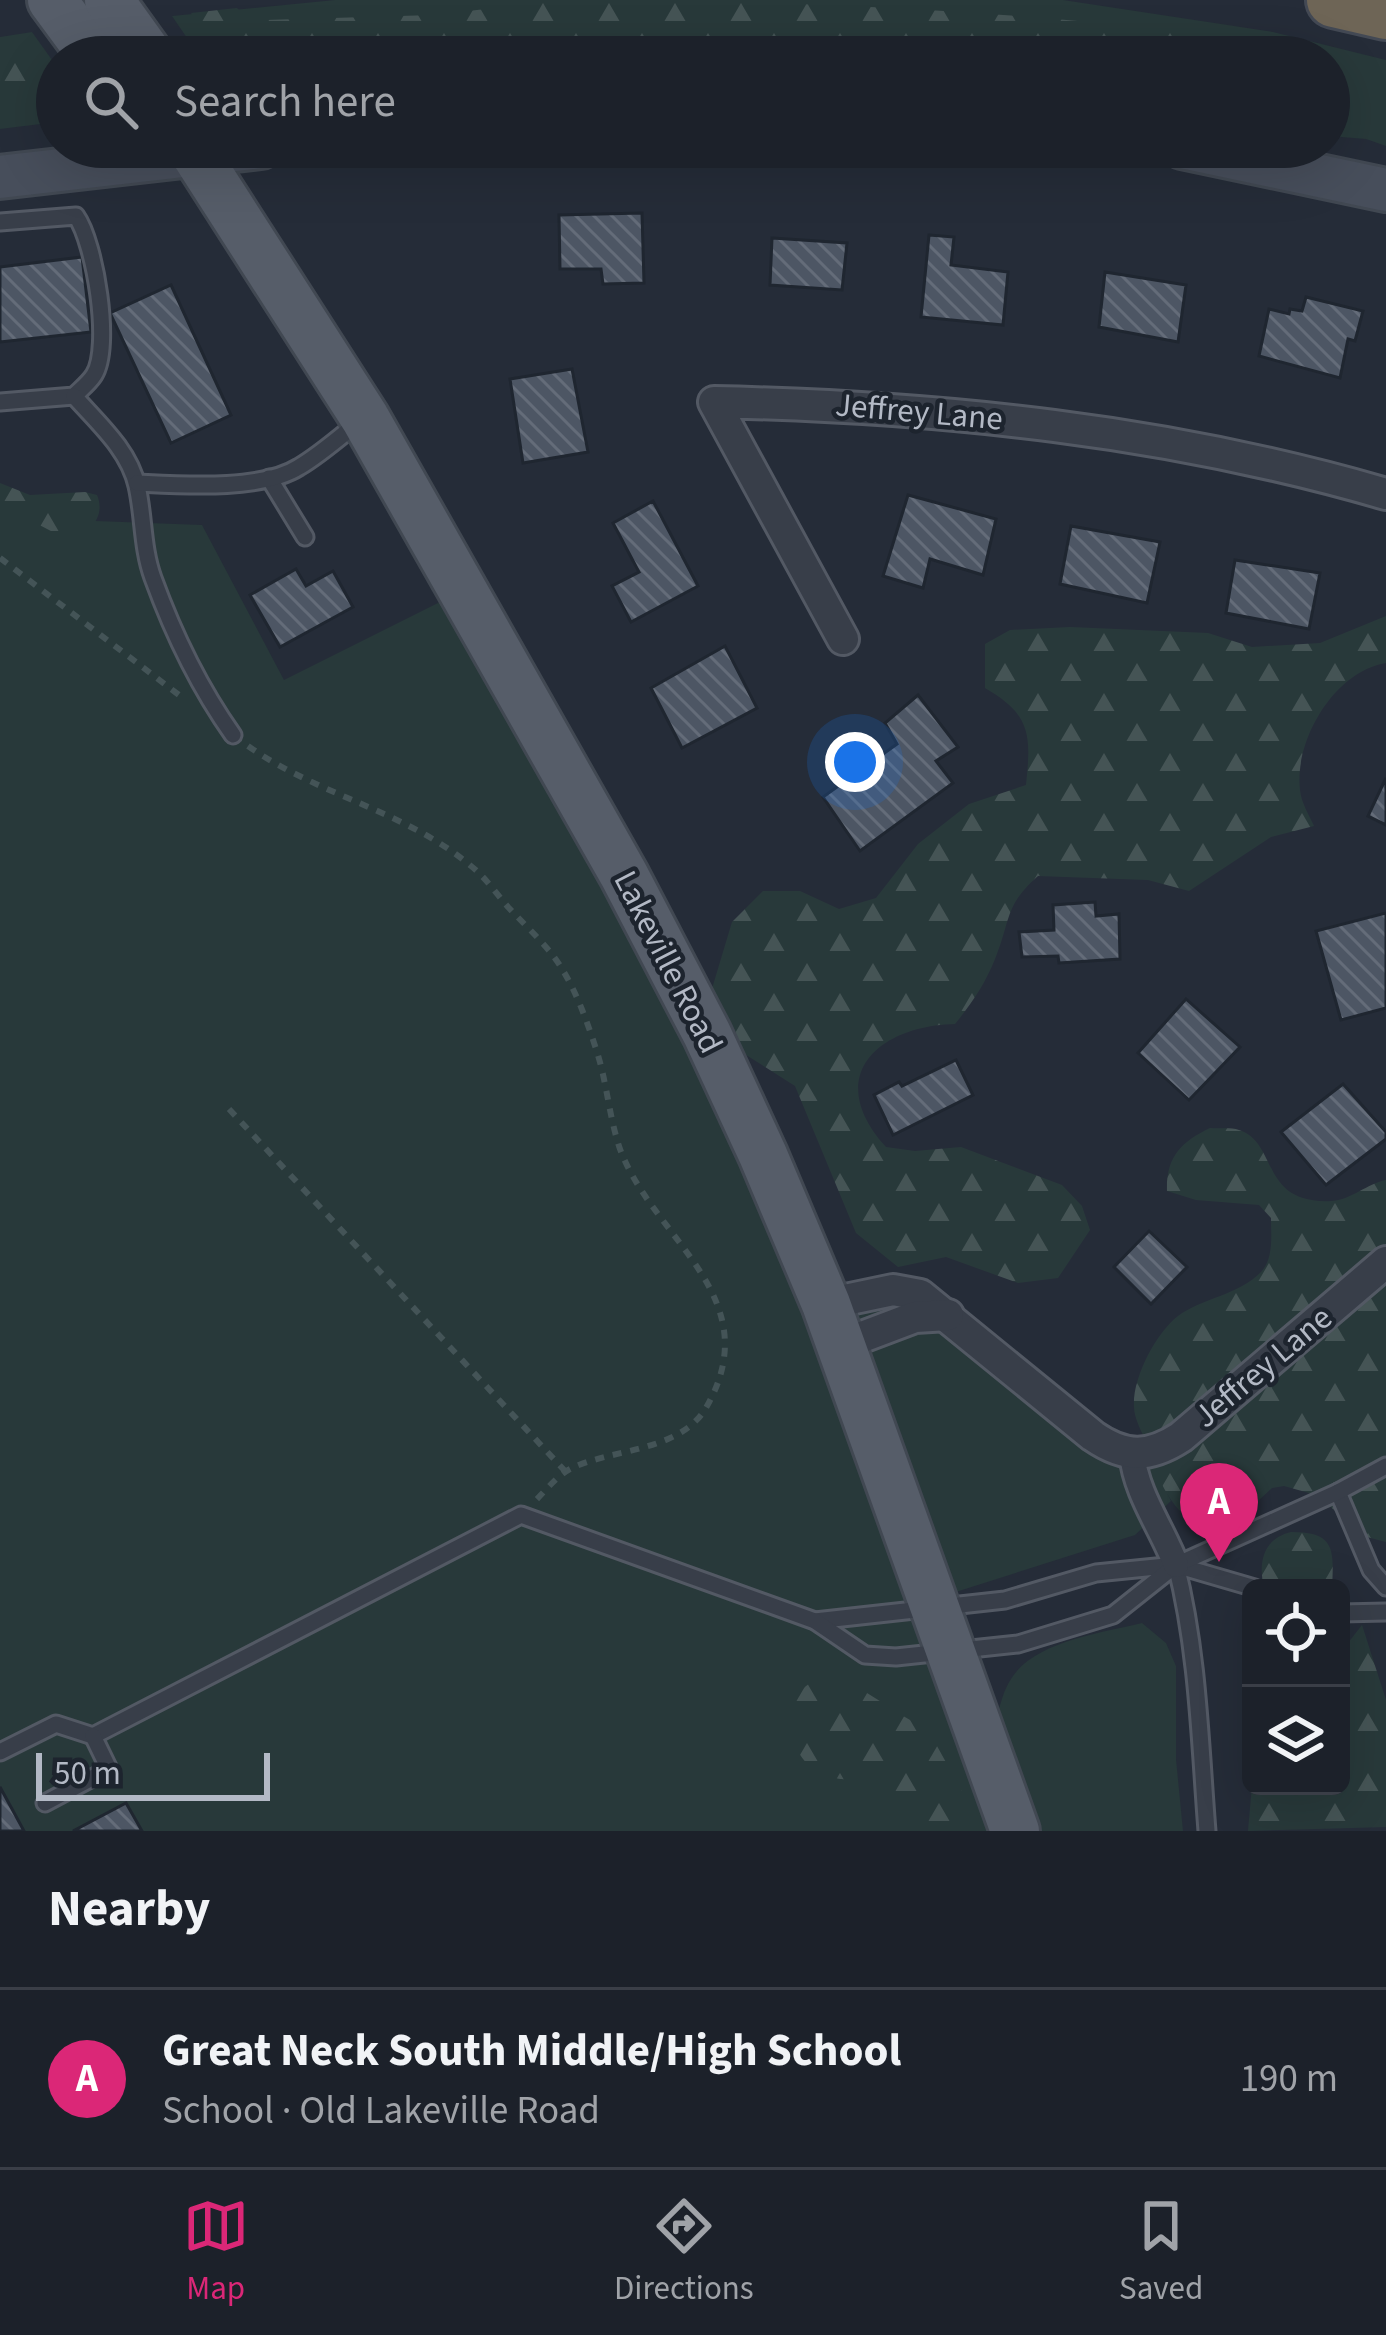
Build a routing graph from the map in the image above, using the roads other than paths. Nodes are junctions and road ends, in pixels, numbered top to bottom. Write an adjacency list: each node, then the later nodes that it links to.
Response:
1 (52, 0): 5 (main road)
2 (109, 0): 6 (main road)
3 (1334, 0): 4 (highway)
4 (1386, 12)
5 (79, 36)
6 (135, 36)
7 (57, 168): 10 (main road)
8 (203, 168): 15 (main road, Lakeville Road)
9 (1282, 168): 11 (main road)
10 (0, 176)
11 (1386, 190)
12 (0, 222): 13 (lane)
13 (74, 396): 14 (lane); 17 (lane)
14 (0, 402)
15 (365, 418): 16 (lane); 24 (main road, Lakeville Road)
16 (269, 478): 17 (lane); 19 (lane)
17 (136, 483): 21 (lane)
18 (1386, 494): 20 (street, Jeffrey Lane)
19 (305, 537)
20 (843, 639)
21 (233, 735)
22 (1386, 1262): 25 (street, Jeffrey Lane)
23 (949, 1316): 24 (street); 24 (street); 25 (street)
24 (833, 1325): 34 (main road, Lakeville Road)
25 (1132, 1454): 28 (street)
26 (1386, 1466): 27 (lane)
27 (1338, 1492): 28 (lane); 30 (lane)
28 (1176, 1565): 29 (lane); 34 (lane); 34 (lane); 39 (lane)
29 (1242, 1584)
30 (1386, 1587)
31 (1386, 1612): 32 (lane)
32 (1350, 1613)
33 (815, 1621): 34 (lane); 34 (lane); 35 (lane)
34 (944, 1628): 38 (main road, Lakeville Road)
35 (93, 1736): 36 (lane); 37 (lane)
36 (0, 1752)
37 (45, 1803)
38 (1016, 1831)
39 (1207, 1831)

